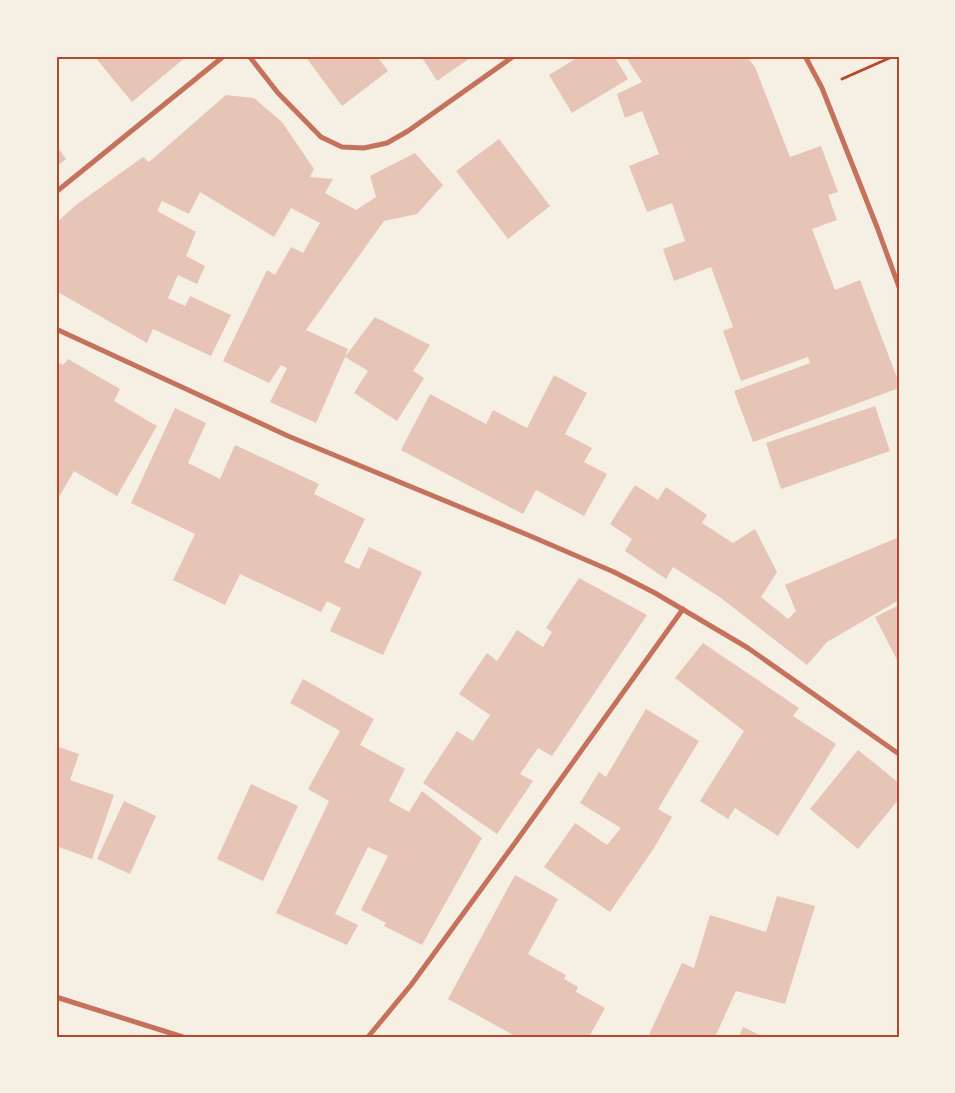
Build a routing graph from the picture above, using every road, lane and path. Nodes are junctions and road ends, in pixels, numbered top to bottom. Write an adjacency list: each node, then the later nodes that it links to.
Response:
1 (224, 56): 7 (street)
2 (249, 56): 3 (street)
3 (514, 56)
4 (806, 56): 6 (street)
5 (894, 56): 6 (path)
6 (822, 88): 8 (street)
7 (56, 192)
8 (899, 288)
9 (56, 329): 10 (street)
10 (684, 609): 11 (street); 14 (street)
11 (899, 754)
12 (56, 997): 13 (street)
13 (183, 1037)
14 (368, 1037)

